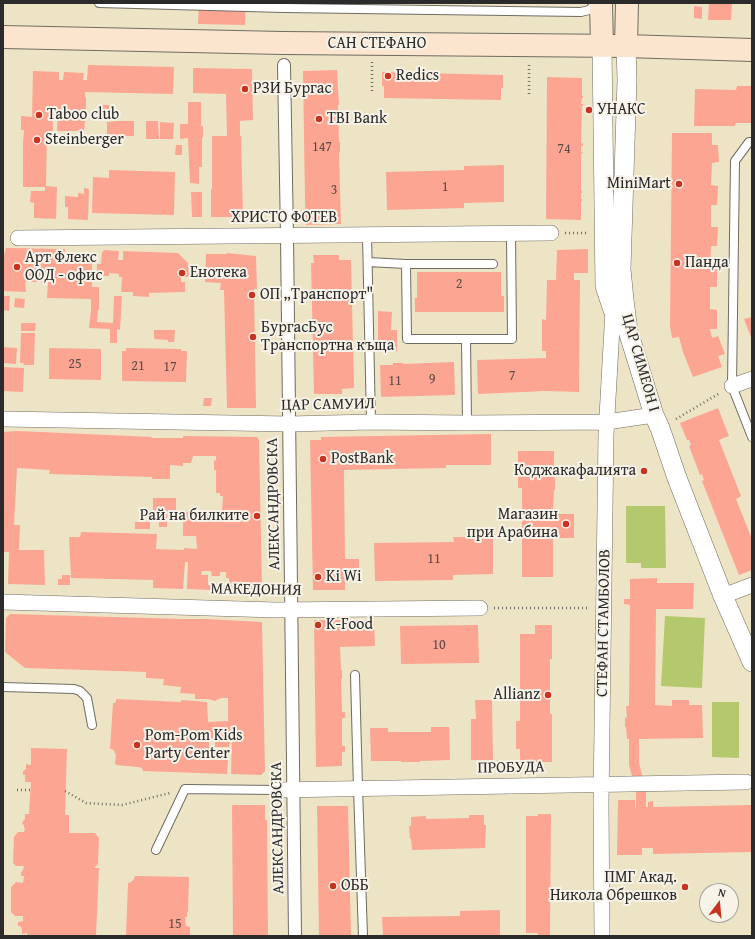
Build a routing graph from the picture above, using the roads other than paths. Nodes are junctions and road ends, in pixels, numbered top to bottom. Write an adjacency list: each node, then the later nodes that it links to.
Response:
1 (99, 3): 2 (lane)
2 (596, 3)
3 (601, 3): 6 (main road, СТЕФАН СТАМБОЛОВ)
4 (627, 3): 7 (main road)
5 (3, 37): 6 (main road, САН СТЕФАНО)
6 (602, 46): 7 (main road, САН СТЕФАНО); 19 (street, СТЕФАН СТАМБОЛОВ)
7 (626, 46): 8 (main road, САН СТЕФАНО); 20 (street, ЦАР СИМЕОН I)
8 (752, 50)
9 (285, 68): 14 (street, АЛЕКСАНДРОВСКА)
10 (752, 142): 23 (lane)
11 (511, 233): 12 (street, ХРИСТО ФОТЕВ); 13 (street, ХРИСТО ФОТЕВ); 21 (lane)
12 (551, 233)
13 (367, 235): 14 (street, ХРИСТО ФОТЕВ); 16 (lane)
14 (287, 236): 15 (street, ХРИСТО ФОТЕВ); 29 (street, АЛЕКСАНДРОВСКА)
15 (18, 238)
16 (368, 262): 17 (lane); 26 (lane)
17 (406, 264): 18 (lane); 21 (lane)
18 (493, 264)
19 (613, 310): 20 (street, СТЕФАН СТАМБОЛОВ); 27 (street, СТЕФАН СТАМБОЛОВ)
20 (628, 331): 25 (street, ЦАР СИМЕОН I)
21 (466, 339): 28 (lane)
22 (752, 379): 23 (street)
23 (732, 386): 30 (lane)
24 (3, 419): 29 (street, ЦАР САМУИЛ)
25 (657, 421): 27 (street, ЦАР САМУИЛ); 32 (street, ЦАР СИМЕОН I)
26 (371, 422): 28 (street, ЦАР САМУИЛ); 29 (street, ЦАР САМУИЛ)
27 (607, 422): 28 (street, ЦАР САМУИЛ); 41 (street, СТЕФАН СТАМБОЛОВ)
28 (467, 423)
29 (289, 424): 35 (street, АЛЕКСАНДРОВСКА)
30 (752, 437)
31 (752, 585): 32 (street)
32 (723, 596): 36 (street, ЦАР СИМЕОН I)
33 (3, 602): 35 (street, МАКЕДОНИЯ)
34 (480, 608): 35 (street, МАКЕДОНИЯ)
35 (292, 609): 44 (street, АЛЕКСАНДРОВСКА)
36 (752, 662)
37 (355, 675): 42 (lane)
38 (3, 687): 39 (lane)
39 (92, 725)
40 (746, 782): 41 (street, ПРОБУДА)
41 (602, 785): 42 (street, ПРОБУДА); 48 (street, СТЕФАН СТАМБОЛОВ)
42 (358, 788): 44 (street, ПРОБУДА); 47 (lane)
43 (277, 790): 44 (street, ПРОБУДА); 45 (lane)
44 (294, 790): 46 (street, АЛЕКСАНДРОВСКА)
45 (156, 850)
46 (296, 936)
47 (363, 936)
48 (602, 936)

